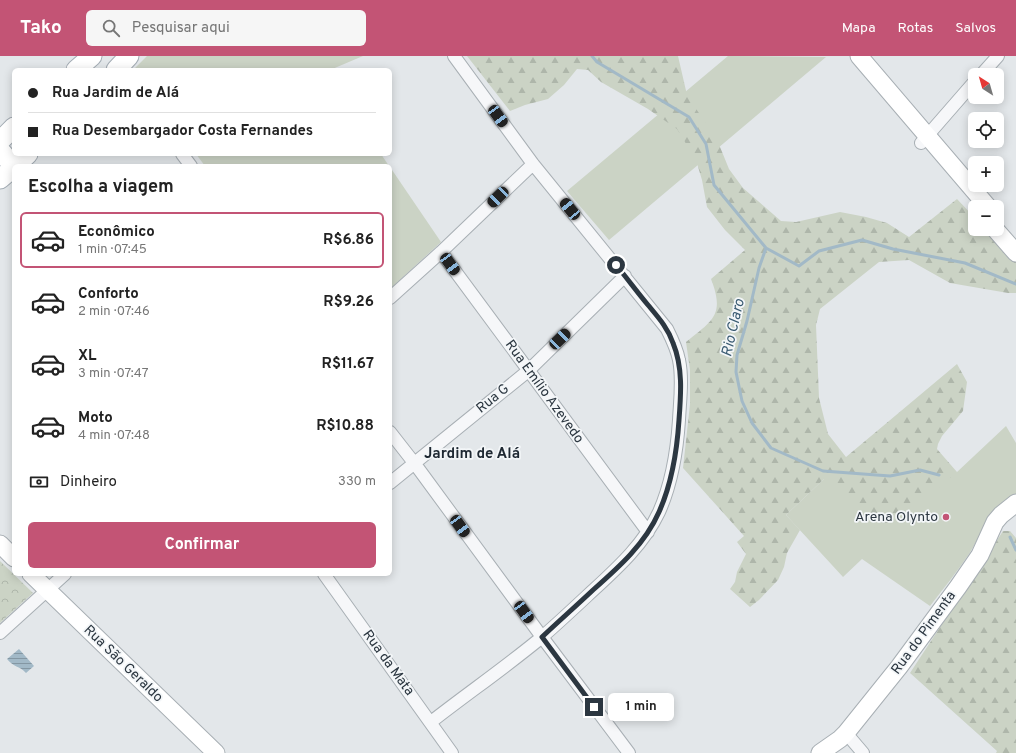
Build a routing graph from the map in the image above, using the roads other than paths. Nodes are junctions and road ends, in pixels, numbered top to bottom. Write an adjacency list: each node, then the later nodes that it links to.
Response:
1 (92, 56): 7 (main road)
2 (104, 56): 8 (main road)
3 (454, 56): 14 (street)
4 (849, 56): 12 (street)
5 (859, 56): 12 (street)
6 (998, 56): 9 (street)
7 (78, 68)
8 (92, 68)
9 (987, 68)
10 (968, 89): 12 (street)
11 (12, 137): 13 (main road)
12 (924, 139): 16 (street); 17 (street)
13 (8, 157): 15 (main road)
14 (533, 164): 21 (street); 23 (street)
15 (0, 179)
16 (971, 200)
17 (981, 200)
18 (1004, 226): 20 (street)
19 (1001, 236): 22 (street)
20 (1016, 240)
21 (441, 252): 24 (street); 25 (street, Rua Emílio Azevedo)
22 (1016, 253)
23 (625, 276): 25 (street, Rua G); 30 (street)
24 (392, 296)
25 (528, 371): 27 (street, Rua G); 30 (street, Rua Emílio Azevedo)
26 (392, 435): 27 (street)
27 (415, 464): 28 (street, Rua G); 38 (street)
28 (392, 481)
29 (1016, 503): 40 (street, Rua do Pimenta)
30 (648, 532): 38 (street)
31 (0, 544): 32 (street)
32 (12, 556)
33 (33, 576): 36 (street, Rua São Geraldo)
34 (63, 576): 36 (street)
35 (325, 576): 39 (street, Rua da Mata)
36 (47, 590): 37 (street); 41 (street, Rua São Geraldo)
37 (0, 633)
38 (542, 637): 39 (street); 43 (street)
39 (431, 722): 42 (street, Rua da Mata)
40 (846, 733): 44 (street, Rua do Pimenta); 45 (street)
41 (216, 753)
42 (452, 753)
43 (629, 753)
44 (820, 753)
45 (863, 753)

